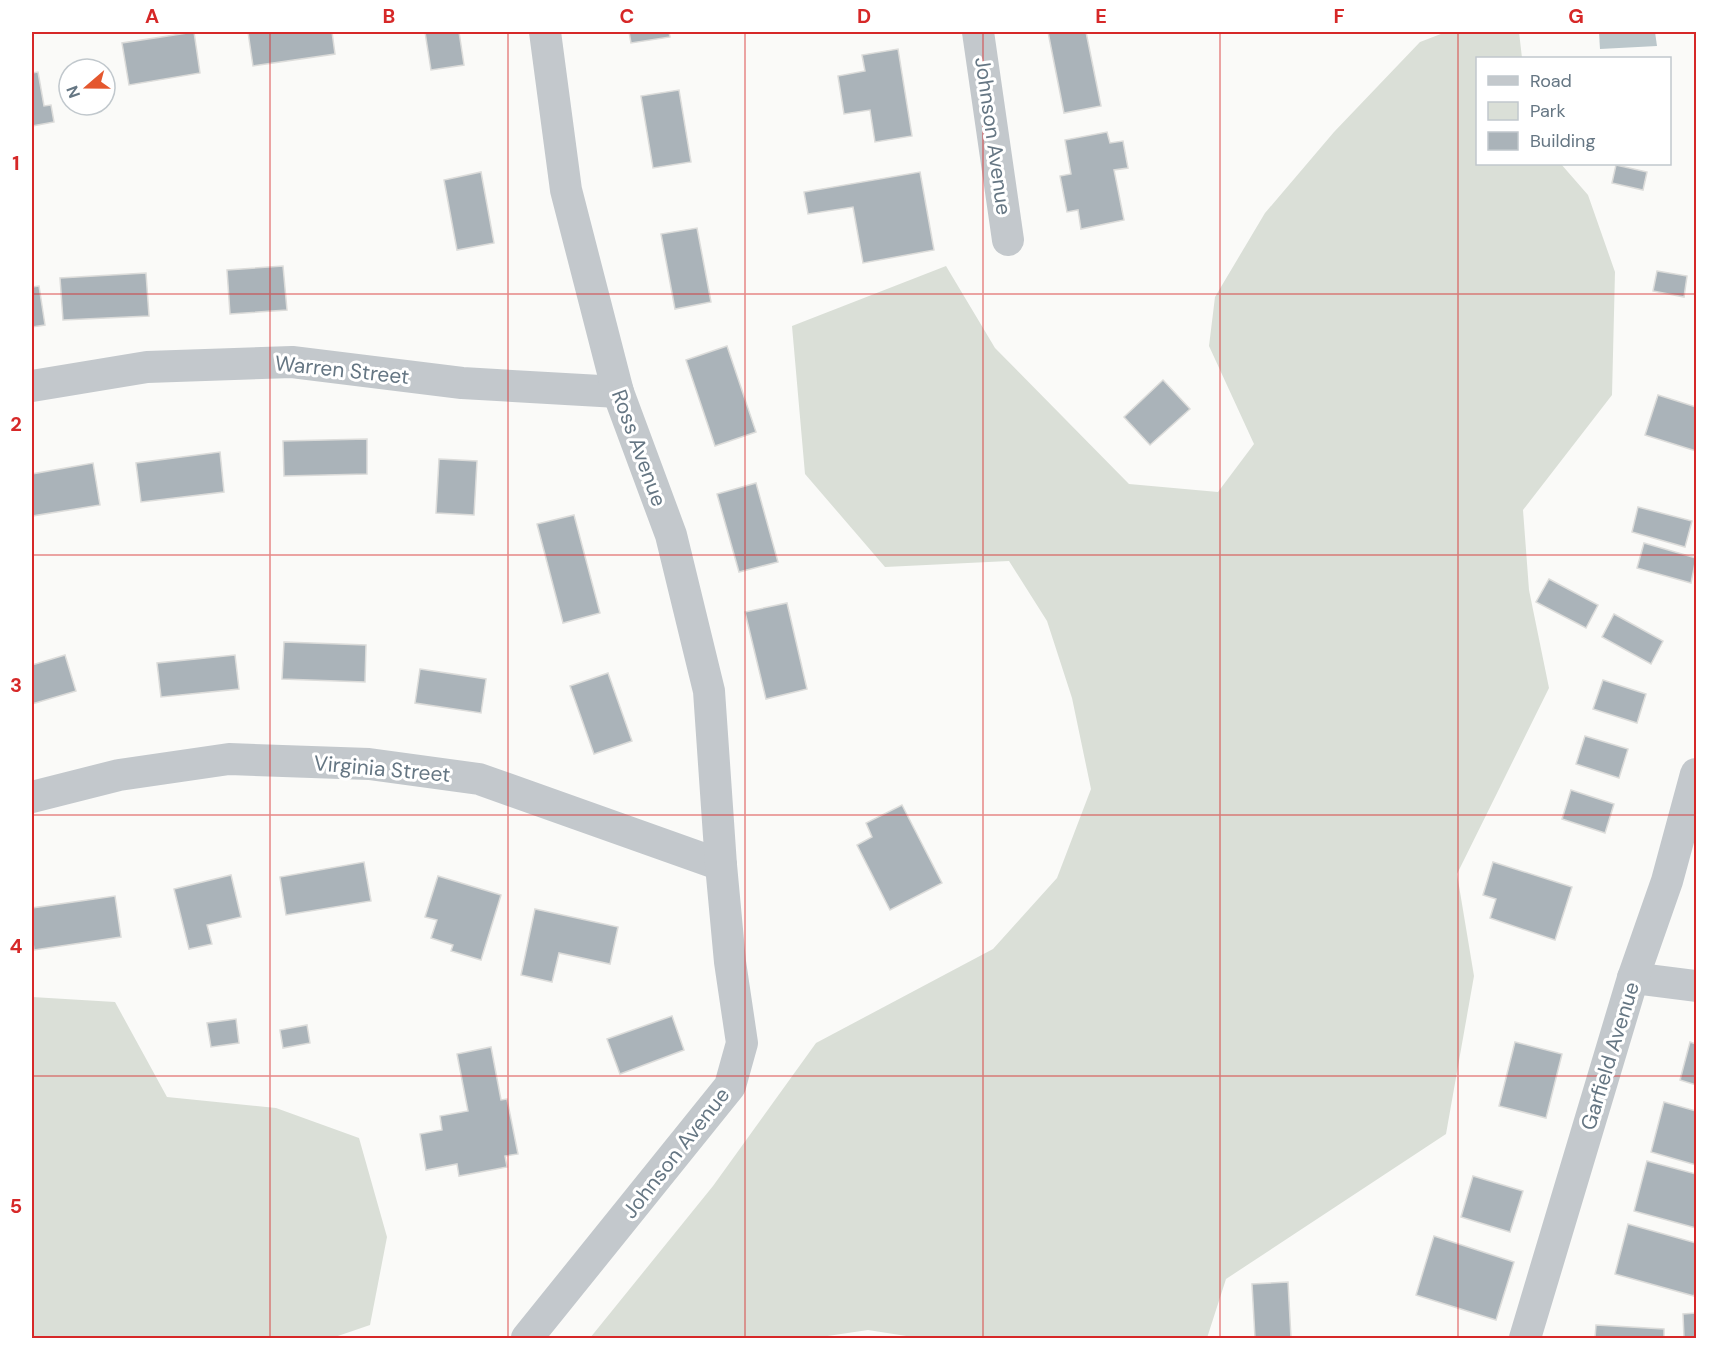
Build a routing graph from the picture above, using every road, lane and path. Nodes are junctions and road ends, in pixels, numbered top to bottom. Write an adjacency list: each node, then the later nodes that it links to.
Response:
1 (545, 32): 5 (street, Ross Avenue)
2 (978, 32): 3 (street, Johnson Avenue)
3 (1008, 240)
4 (32, 386): 5 (street, Warren Street)
5 (618, 392): 8 (street, Ross Avenue)
6 (1696, 774): 9 (street, Garfield Avenue)
7 (32, 797): 8 (street, Virginia Street)
8 (721, 865): 11 (street, Johnson Avenue)
9 (1633, 978): 10 (street); 12 (street, Garfield Avenue)
10 (1696, 986)
11 (527, 1338)
12 (1525, 1338)

